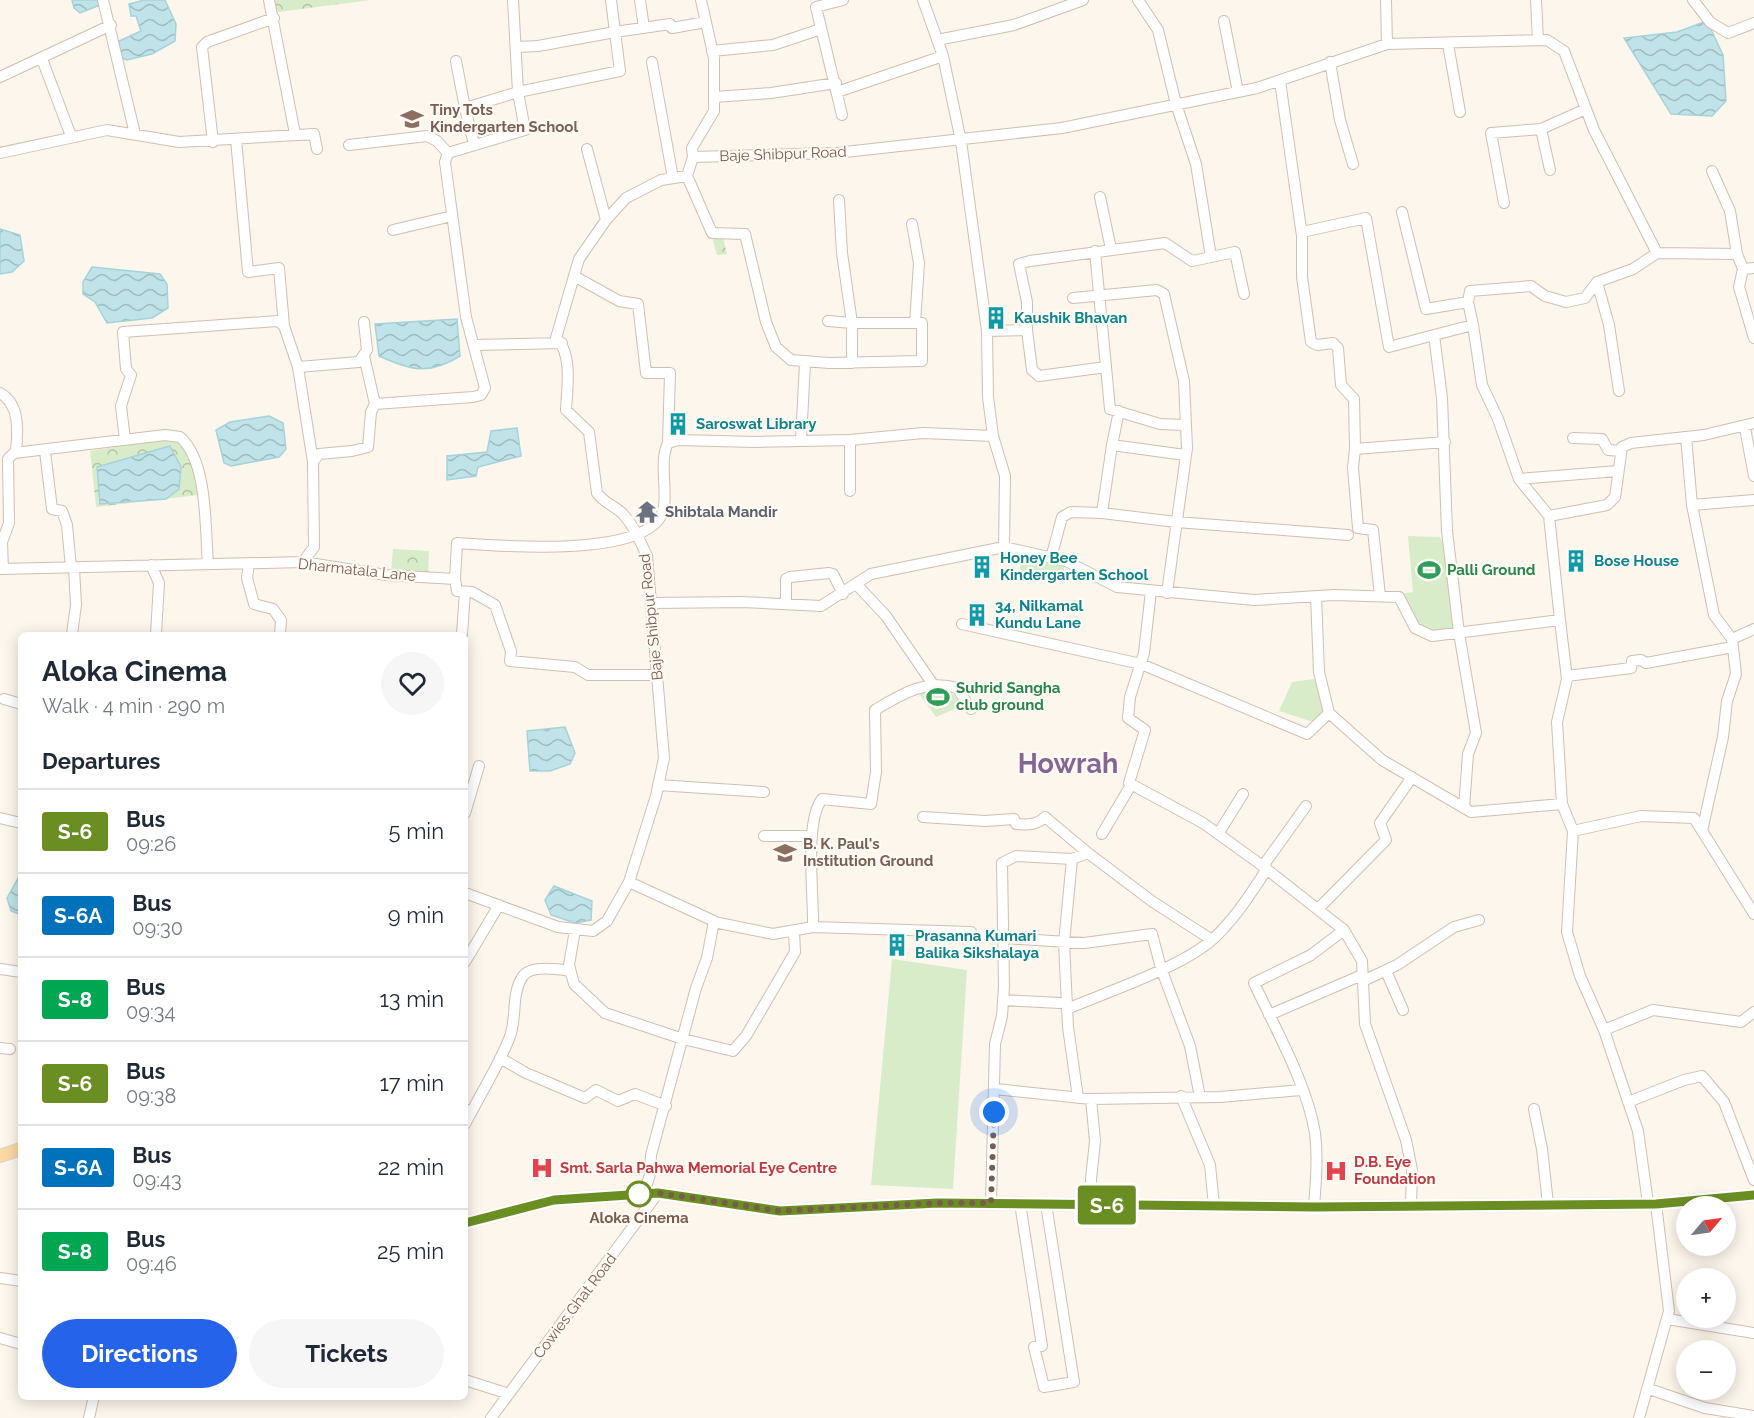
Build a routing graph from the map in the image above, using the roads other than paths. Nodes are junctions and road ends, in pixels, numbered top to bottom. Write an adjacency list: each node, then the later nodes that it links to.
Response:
1 (103, 0): 18 (street)
2 (269, 0): 14 (street)
3 (513, 0): 26 (street)
4 (611, 0): 21 (street)
5 (640, 0): 19 (street)
6 (701, 0): 16 (street)
7 (843, 0): 20 (street)
8 (923, 0): 22 (street)
9 (1083, 0): 22 (street)
10 (1138, 0): 39 (street)
11 (1386, 0): 25 (street)
12 (1536, 0): 23 (street)
13 (1693, 0): 17 (street)
14 (274, 18): 46 (street); 50 (street)
15 (1224, 21): 37 (street)
16 (706, 22): 19 (street); 27 (street)
17 (1754, 23)
18 (111, 25): 29 (street); 45 (street)
19 (644, 28): 21 (street)
20 (821, 29): 27 (street); 35 (street)
21 (615, 32): 26 (street); 36 (street)
22 (937, 40): 28 (street)
23 (1538, 40): 24 (street, Baje Shibpur Road); 41 (street)
24 (1448, 44): 25 (street, Baje Shibpur Road); 42 (street)
25 (1387, 45): 32 (street, Baje Shibpur Road)
26 (517, 47): 36 (street)
27 (712, 51): 38 (street)
28 (943, 56): 35 (street); 49 (street)
29 (42, 59): 33 (street); 47 (street)
30 (456, 61): 40 (street)
31 (652, 62): 62 (street)
32 (1330, 62): 34 (street, Baje Shibpur Road); 58 (street)
33 (0, 77)
34 (1280, 81): 37 (street, Baje Shibpur Road); 71 (street)
35 (836, 87): 38 (street); 43 (street)
36 (518, 92): 40 (street); 51 (street)
37 (1238, 92): 39 (street, Baje Shibpur Road)
38 (714, 97): 57 (street)
39 (1176, 104): 49 (street, Baje Shibpur Road); 76 (street)
40 (465, 108): 51 (street)
41 (1586, 109): 44 (street); 74 (street)
42 (1460, 112)
43 (842, 115)
44 (1541, 129): 59 (street); 65 (street)
45 (135, 134): 47 (street); 50 (street)
46 (295, 134): 48 (street); 53 (street)
47 (70, 136): 55 (street)
48 (236, 139): 50 (street); 89 (street)
49 (961, 141): 57 (street, Baje Shibpur Road); 91 (street)
50 (213, 142)
51 (474, 144): 56 (street)
52 (349, 145): 56 (street)
53 (317, 149)
54 (587, 149): 68 (street)
55 (0, 153)
56 (448, 153): 67 (street)
57 (693, 157): 61 (street)
58 (1353, 164)
59 (1550, 170)
60 (1713, 171): 75 (street)
61 (687, 176): 62 (street, Baje Shibpur Road); 97 (street)
62 (673, 178): 68 (street, Baje Shibpur Road)
63 (1100, 197): 72 (street)
64 (839, 200): 86 (street)
65 (1504, 203)
66 (1402, 212): 83 (street)
67 (452, 216): 70 (street); 95 (street)
68 (606, 220): 78 (street, Baje Shibpur Road)
69 (912, 224): 87 (street)
70 (393, 230)
71 (1302, 232): 92 (street); 116 (street)
72 (1111, 249): 73 (street); 76 (street)
73 (1095, 251): 81 (street); 90 (street)
74 (1657, 253): 75 (street); 79 (street)
75 (1737, 254): 77 (street)
76 (1211, 257): 80 (street)
77 (1748, 269): 93 (street)
78 (574, 276): 94 (street, Baje Shibpur Road); 114 (street)
79 (1597, 282): 83 (street); 101 (street)
80 (1244, 294)
81 (1099, 297): 82 (street); 100 (street); 105 (street)
82 (1073, 298)
83 (1468, 302): 88 (street)
84 (828, 321): 86 (street)
85 (364, 322): 96 (street)
86 (852, 323): 87 (street); 98 (street)
87 (915, 323): 98 (street)
88 (1473, 325): 92 (street); 124 (street)
89 (284, 326): 99 (street); 110 (street)
90 (1027, 330): 91 (street); 100 (street)
91 (987, 331): 107 (street)
92 (1434, 335): 113 (street)
93 (1754, 338)
94 (562, 343): 95 (street); 132 (street, Baje Shibpur Road)
95 (474, 345): 103 (street)
96 (364, 356): 99 (street); 103 (street)
97 (805, 363): 98 (street); 111 (street)
98 (852, 363)
99 (298, 367): 121 (street)
100 (1106, 367): 104 (street)
101 (1619, 391)
102 (0, 393): 119 (street, Dharmatala Lane)
103 (375, 404): 121 (street)
104 (1119, 411): 105 (street); 115 (street)
105 (1186, 425): 120 (street)
106 (1749, 425): 108 (street); 123 (street)
107 (993, 436): 112 (street); 133 (street)
108 (1686, 437): 118 (street); 127 (street)
109 (1573, 438): 118 (street)
110 (124, 440): 117 (street); 138 (street)
111 (801, 440): 112 (street); 114 (street)
112 (850, 440): 125 (street)
113 (1445, 442): 116 (street); 160 (street)
114 (668, 443): 132 (street)
115 (1112, 445): 120 (street); 128 (street)
116 (1355, 449): 150 (street)
117 (45, 451): 119 (street); 140 (street)
118 (1621, 451): 122 (street)
119 (14, 453): 141 (street, Dharmatala Lane)
120 (1185, 455): 130 (street)
121 (313, 462): 135 (street)
122 (1618, 471): 124 (street); 129 (street)
123 (1754, 476)
124 (1519, 479): 129 (street)
125 (850, 491)
126 (1754, 500): 127 (street)
127 (1692, 505): 161 (street)
128 (1102, 513): 130 (street); 134 (street)
129 (1549, 516): 153 (street)
130 (1176, 522): 131 (street); 147 (street)
131 (1348, 535)
132 (638, 536): 142 (street); 151 (street, Baje Shibpur Road)
133 (1004, 548): 134 (street); 144 (street)
134 (1052, 558): 145 (street)
135 (303, 562): 136 (street, Dharmatala Lane); 142 (street, Dharmatala Lane)
136 (249, 563): 138 (street, Dharmatala Lane); 158 (street)
137 (164, 564): 138 (street, Dharmatala Lane); 139 (street, Dharmatala Lane); 143 (street)
138 (208, 564)
139 (151, 565): 140 (street, Dharmatala Lane); 143 (street)
140 (72, 568): 141 (street, Dharmatala Lane); 156 (street)
141 (2, 569)
142 (455, 579): 146 (street)
143 (159, 583): 157 (street)
144 (857, 585): 148 (street); 165 (street)
145 (1151, 591): 147 (street); 162 (street)
146 (465, 592): 159 (street); 163 (street)
147 (1167, 593): 149 (street)
148 (843, 594): 152 (street); 152 (street)
149 (1316, 596): 150 (street); 169 (street)
150 (1380, 596): 160 (street)
151 (652, 603): 152 (street); 163 (street, Baje Shibpur Road)
152 (786, 604)
153 (1560, 620): 160 (street); 164 (street)
154 (962, 624): 162 (street)
155 (1754, 629): 161 (street)
156 (72, 632)
157 (156, 632)
158 (280, 632)
159 (462, 632)
160 (1459, 633): 179 (street)
161 (1733, 643): 164 (street); 184 (street)
162 (1141, 664): 169 (street); 173 (street)
163 (658, 675): 172 (street, Baje Shibpur Road)
164 (1567, 676): 177 (street)
165 (932, 683): 168 (street); 188 (street)
166 (4, 699): 167 (street)
167 (18, 703)
168 (971, 709)
169 (1329, 713): 171 (street)
170 (479, 766): 176 (street)
171 (1412, 777): 179 (street); 195 (street)
172 (658, 785): 174 (street); 192 (street, Baje Shibpur Road)
173 (1131, 785): 185 (street); 186 (street)
174 (764, 792)
175 (1243, 794): 186 (street)
176 (468, 803)
177 (1562, 804): 179 (street); 183 (street)
178 (1306, 806): 191 (street)
179 (1464, 808)
180 (923, 816): 189 (street)
181 (0, 819): 182 (street)
182 (18, 822)
183 (1573, 831): 184 (street); 219 (street)
184 (1702, 831): 196 (street)
185 (1102, 834)
186 (1218, 834): 191 (street)
187 (764, 836): 188 (street)
188 (812, 836): 199 (street)
189 (1088, 853): 190 (street); 205 (street)
190 (1072, 858): 204 (street); 206 (street)
191 (1265, 867): 195 (street); 205 (street)
192 (629, 882): 198 (street); 200 (street, Baje Shibpur Road)
193 (468, 894): 194 (street)
194 (498, 906): 200 (street); 207 (street)
195 (1318, 909): 201 (street)
196 (1754, 914)
197 (1479, 920): 210 (street)
198 (714, 922): 202 (street); 220 (street)
199 (813, 927): 202 (street); 203 (street)
200 (575, 930): 211 (street)
201 (1344, 930): 213 (street); 218 (street)
202 (794, 932): 220 (street)
203 (971, 932)
204 (1002, 938): 206 (street); 214 (street)
205 (1212, 940): 208 (street)
206 (1064, 943): 208 (street); 215 (street)
207 (468, 957)
208 (1161, 968): 215 (street); 225 (street)
209 (0, 969): 212 (street)
210 (1386, 970): 213 (street); 216 (street)
211 (570, 971): 220 (street); 221 (street)
212 (18, 972)
213 (1363, 978): 218 (street); 245 (street)
214 (1003, 1000): 215 (street); 222 (street)
215 (1063, 1006): 226 (street)
216 (1403, 1010)
217 (1754, 1012): 219 (street)
218 (1269, 1015): 223 (street)
219 (1604, 1029): 228 (street)
220 (683, 1038): 229 (street)
221 (500, 1058): 229 (street); 231 (street)
222 (995, 1089): 226 (street); 238 (street)
223 (1301, 1090): 225 (street); 246 (street)
224 (1181, 1096): 225 (street); 227 (street); 244 (street)
225 (1200, 1096)
226 (1078, 1098): 227 (street)
227 (1091, 1099): 241 (street)
228 (1628, 1102): 234 (street); 243 (street)
229 (666, 1106): 236 (street)
230 (1534, 1109): 242 (street)
231 (468, 1111)
232 (18, 1150): 233 (main road)
233 (0, 1156)
234 (1754, 1180)
235 (658, 1193): 236 (main road); 238 (main road); 256 (street, Cowies Ghat Road)
236 (644, 1194): 247 (main road)
237 (1754, 1195): 243 (main road)
238 (991, 1203): 239 (main road)
239 (1020, 1203): 240 (main road); 240 (street)
240 (1046, 1203): 241 (main road)
241 (1092, 1204): 244 (main road)
242 (1548, 1204): 243 (main road); 245 (main road)
243 (1652, 1204): 250 (street)
244 (1214, 1206): 246 (main road)
245 (1411, 1206): 246 (main road)
246 (1314, 1207)
247 (468, 1222)
248 (0, 1278): 249 (street)
249 (18, 1281)
250 (1667, 1319): 251 (street); 255 (street)
251 (1754, 1333)
252 (0, 1338): 253 (street)
253 (18, 1343)
254 (468, 1381): 256 (street)
255 (1649, 1389): 258 (street); 261 (street)
256 (508, 1395): 260 (street, Cowies Ghat Road)
257 (93, 1400): 259 (street)
258 (1754, 1416)
259 (89, 1418)
260 (491, 1418)
261 (1639, 1418)

